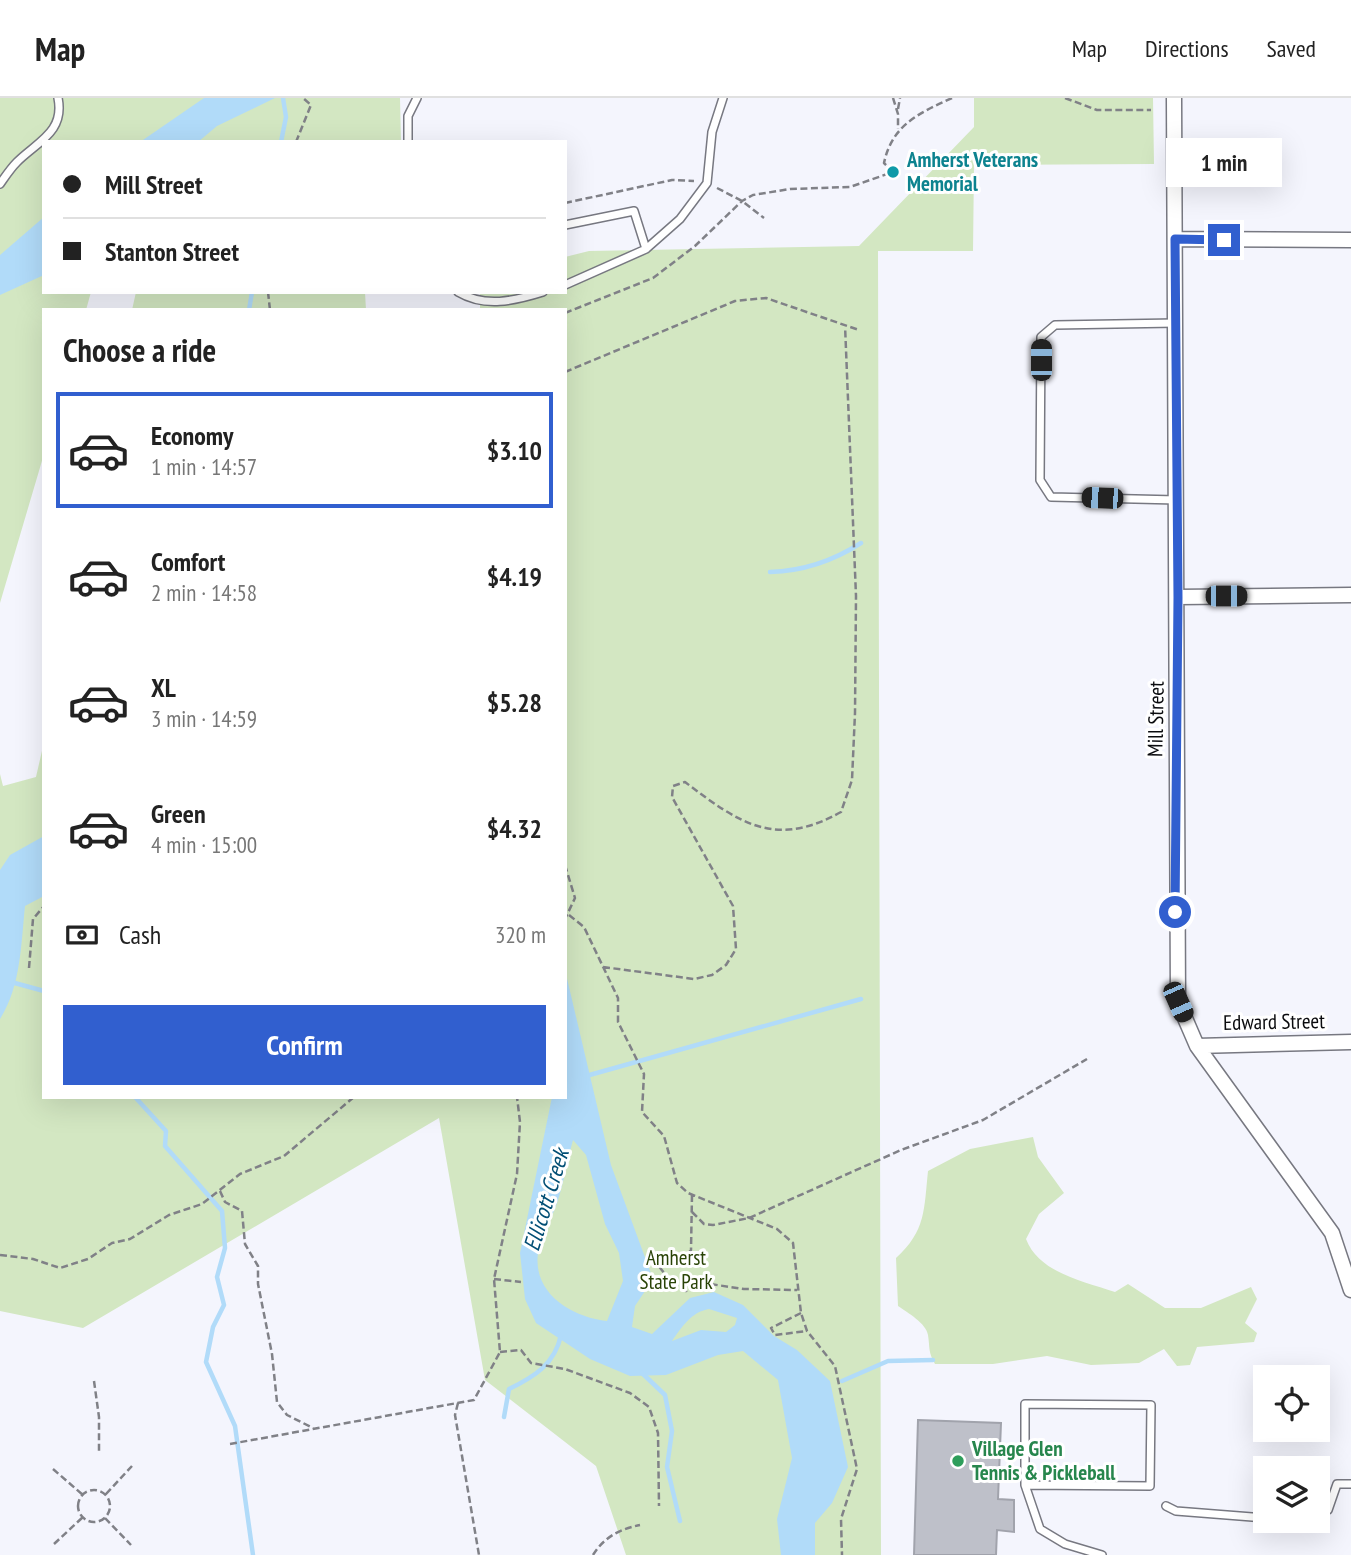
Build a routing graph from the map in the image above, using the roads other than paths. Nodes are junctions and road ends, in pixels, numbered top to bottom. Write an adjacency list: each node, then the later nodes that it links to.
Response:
1 (58, 98): 5 (lane)
2 (417, 98): 6 (lane)
3 (723, 98): 12 (lane)
4 (1174, 98): 10 (street, Mill Street)
5 (43, 140)
6 (408, 140)
7 (42, 141): 8 (lane)
8 (0, 184)
9 (567, 225): 12 (lane)
10 (1175, 239): 11 (street); 16 (street, Mill Street)
11 (1351, 240)
12 (646, 249): 13 (lane)
13 (567, 284)
14 (461, 294): 15 (lane)
15 (536, 294)
16 (1176, 323): 17 (street, Mill Street); 17 (lane)
17 (1177, 500): 19 (street, Mill Street)
18 (1351, 595): 19 (street)
19 (1178, 597): 21 (street, Mill Street)
20 (1351, 1042): 21 (street, Edward Street)
21 (1197, 1046): 22 (street, Mill Street)
22 (1351, 1290)
23 (1351, 1484): 25 (lane)
24 (1026, 1485): 24 (lane); 28 (lane)
25 (1330, 1504)
26 (1166, 1506): 27 (lane)
27 (1253, 1517)
28 (1102, 1555)

